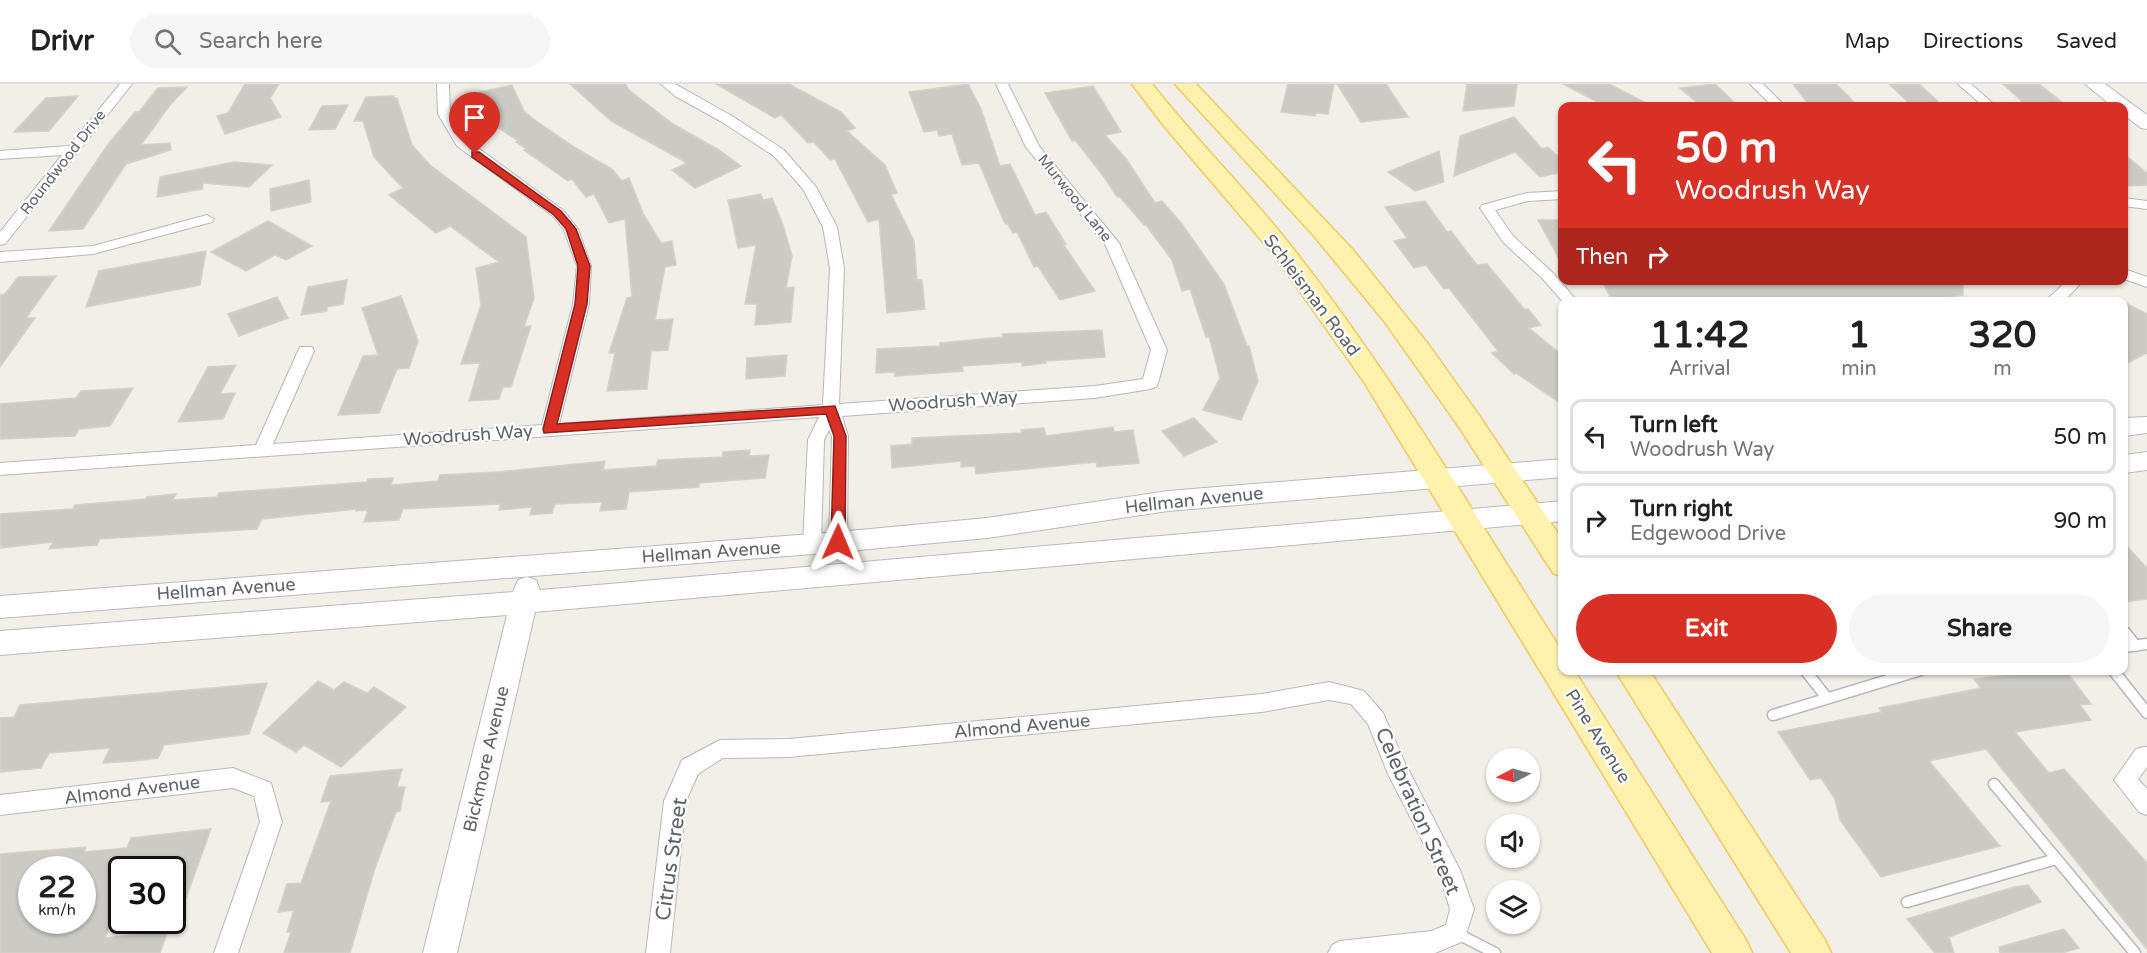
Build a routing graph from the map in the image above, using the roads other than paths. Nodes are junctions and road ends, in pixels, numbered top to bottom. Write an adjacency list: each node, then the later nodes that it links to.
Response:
1 (126, 84): 15 (street, Roundwood Drive)
2 (443, 84): 33 (street)
3 (667, 84): 30 (street)
4 (1002, 84): 29 (street, Murwood Lane)
5 (1142, 84): 40 (main road, Schleisman Road)
6 (1185, 84): 39 (main road)
7 (1756, 84): 10 (street)
8 (1964, 84): 11 (street)
9 (2094, 84): 12 (main road)
10 (1775, 102)
11 (1985, 102)
12 (2118, 102)
13 (2128, 110): 14 (main road)
14 (2147, 124)
15 (72, 150): 16 (street); 21 (street, Roundwood Drive)
16 (0, 155)
17 (1558, 195): 26 (street)
18 (2128, 203): 19 (street)
19 (2147, 205)
20 (207, 219): 22 (street)
21 (0, 241)
22 (0, 257)
23 (2128, 275): 24 (street)
24 (2147, 282)
25 (2072, 285): 27 (street)
26 (1567, 297)
27 (2059, 297)
28 (306, 351): 34 (street)
29 (1150, 383): 30 (street, Woodrush Way)
30 (831, 409): 33 (street, Woodrush Way); 44 (street); 45 (street)
31 (2147, 425): 32 (main road)
32 (2128, 427)
33 (549, 429): 34 (street, Woodrush Way)
34 (262, 450): 38 (street, Woodrush Way)
35 (2147, 461): 36 (main road)
36 (2128, 463)
37 (1558, 468): 39 (main road, Hellman Avenue)
38 (0, 469)
39 (1504, 473): 40 (main road, Hellman Avenue); 42 (main road)
40 (1437, 477): 43 (main road, Schleisman Road); 44 (main road, Hellman Avenue)
41 (1558, 511): 42 (main road, Hellman Avenue)
42 (1530, 513): 43 (main road, Hellman Avenue); 46 (main road)
43 (1463, 520): 48 (main road, Hellman Avenue); 55 (main road, Pine Avenue)
44 (838, 542): 45 (main road, Hellman Avenue)
45 (812, 544): 47 (main road, Hellman Avenue)
46 (1558, 557)
47 (532, 565): 48 (main road, Bickmore Avenue); 49 (main road, Hellman Avenue)
48 (523, 602): 51 (main road, Hellman Avenue); 75 (main road, Bickmore Avenue)
49 (0, 607)
50 (2128, 636): 53 (lane)
51 (0, 643)
52 (2147, 644): 53 (lane)
53 (2136, 645): 54 (lane)
54 (2128, 646)
55 (1558, 672)
56 (1560, 675): 79 (main road, Pine Avenue)
57 (1633, 675): 80 (main road)
58 (1809, 675): 62 (lane)
59 (1899, 675): 62 (lane)
60 (2117, 675): 63 (lane)
61 (1357, 697): 66 (street, Almond Avenue); 72 (street, Celebration Street)
62 (1827, 698): 64 (lane)
63 (2147, 713)
64 (1773, 715)
65 (2147, 756): 69 (street)
66 (690, 767): 76 (street, Citrus Street)
67 (1994, 784): 70 (lane)
68 (0, 805): 74 (street, Almond Avenue)
69 (2147, 805)
70 (2056, 859): 71 (lane); 81 (lane)
71 (1907, 902)
72 (1456, 933): 73 (street); 78 (lane)
73 (1395, 950): 77 (street)
74 (226, 953)
75 (440, 953)
76 (658, 953)
77 (1340, 953)
78 (1495, 953)
79 (1734, 953)
80 (1812, 953)
81 (2133, 953)

